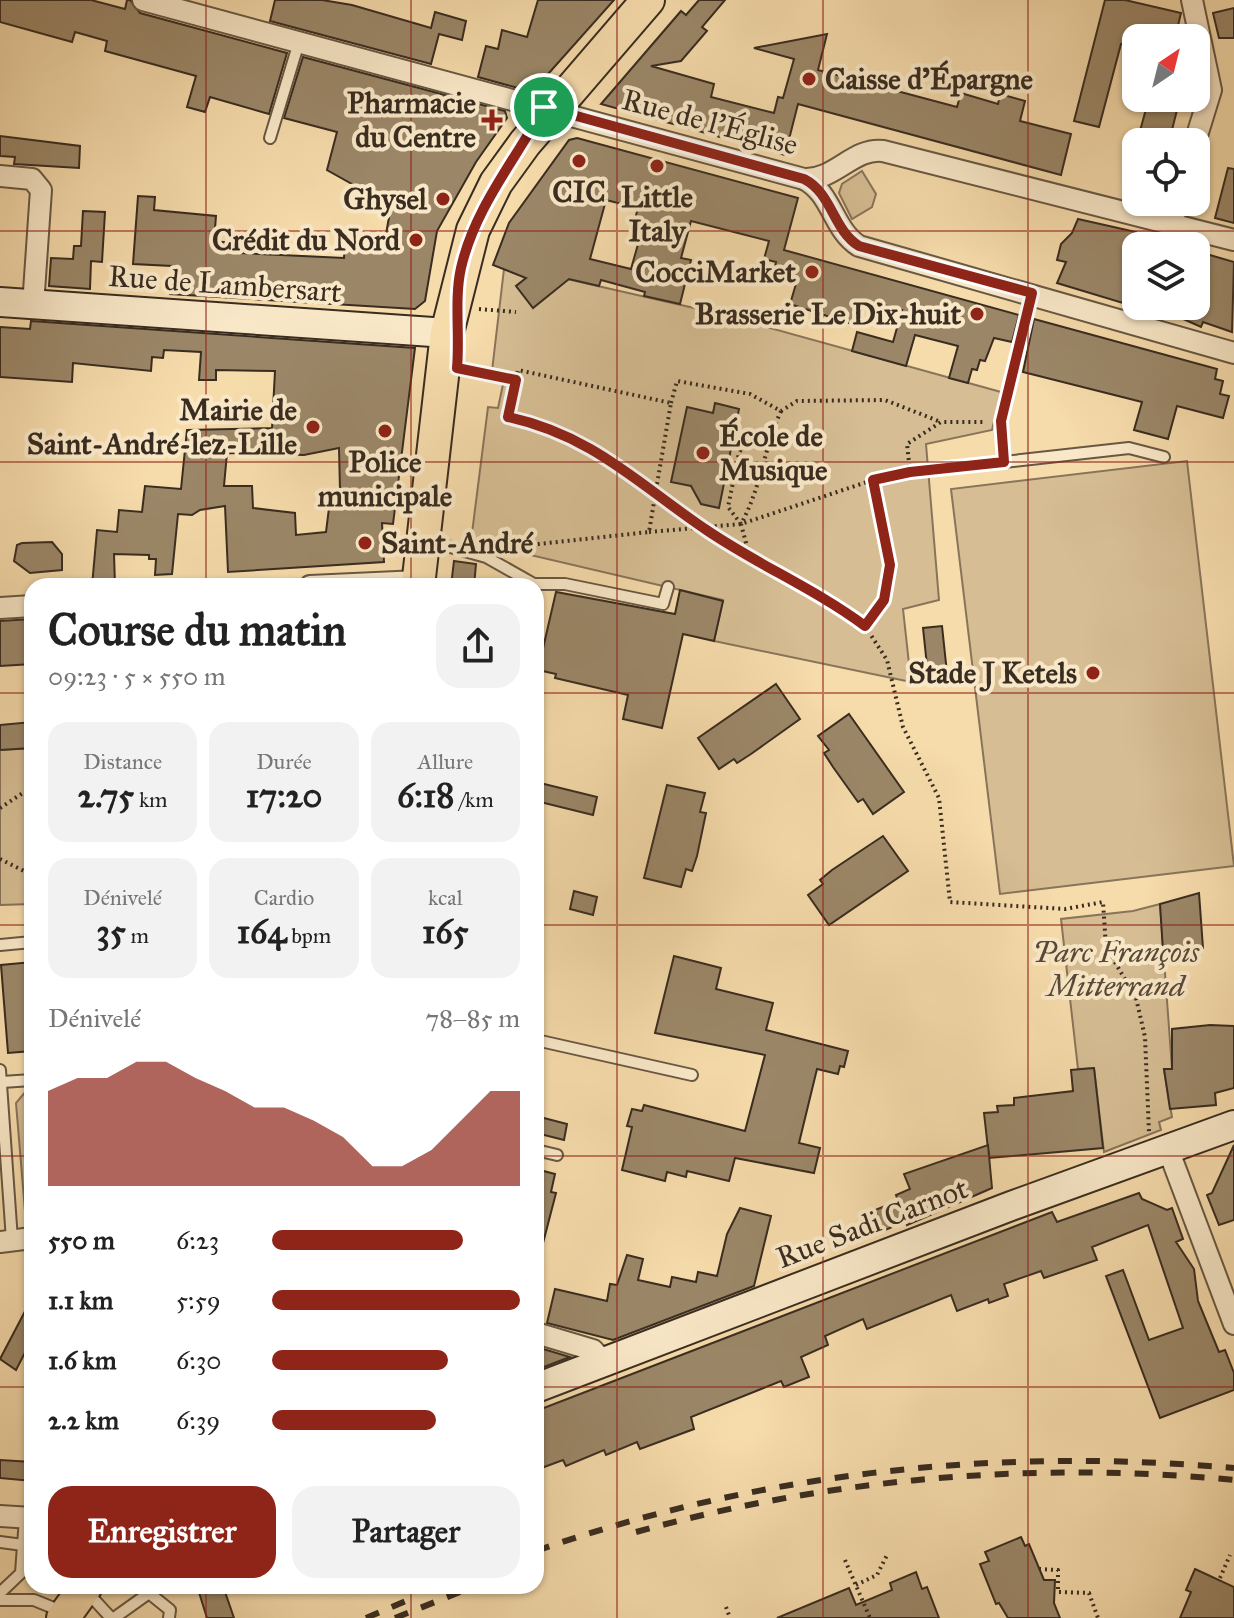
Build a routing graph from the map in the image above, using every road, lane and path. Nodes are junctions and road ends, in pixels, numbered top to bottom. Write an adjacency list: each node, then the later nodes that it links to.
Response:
1 (143, 0): 4 (street, Rue de l'Église)
2 (648, 0): 5 (main road)
3 (1192, 0): 6 (street)
4 (299, 42): 5 (street, Rue de l'Église); 7 (lane)
5 (551, 102): 9 (street, Rue de l'Église); 17 (main road)
6 (1199, 128)
7 (270, 138)
8 (0, 176): 15 (street)
9 (804, 179): 11 (street); 13 (street)
10 (1174, 216): 11 (street)
11 (1172, 223): 12 (street)
12 (1234, 240)
13 (1038, 296): 18 (street); 22 (lane)
14 (0, 302): 15 (street, Rue de Lambersart)
15 (33, 306): 17 (street, Rue de Lambersart)
16 (516, 312): 17 (path)
17 (452, 337): 19 (path); 34 (main road)
18 (1234, 353)
19 (516, 380): 20 (path); 30 (path)
20 (671, 403): 21 (path); 30 (path)
21 (781, 411): 23 (path); 24 (path)
22 (1001, 421): 23 (path); 26 (lane)
23 (941, 422): 28 (path)
24 (772, 431): 31 (path); 31 (path)
25 (1164, 457): 26 (lane)
26 (1004, 462): 27 (lane)
27 (928, 470): 28 (path)
28 (910, 472): 29 (path)
29 (873, 480): 31 (path); 43 (path)
30 (656, 490): 32 (path); 33 (path)
31 (741, 524): 32 (path); 36 (path)
32 (705, 530): 33 (path); 36 (path)
33 (649, 532): 35 (path)
34 (433, 533): 35 (lane); 37 (main road)
35 (486, 557): 38 (lane)
36 (750, 558): 43 (path)
37 (422, 578)
38 (523, 578)
39 (544, 584): 40 (lane)
40 (668, 587)
41 (24, 606): 42 (street)
42 (0, 608)
43 (865, 626): 57 (path)
44 (24, 792): 45 (path)
45 (0, 808)
46 (0, 859): 47 (path)
47 (24, 871)
48 (24, 943): 49 (lane)
49 (0, 945)
50 (544, 1042): 52 (lane)
51 (0, 1070): 54 (lane)
52 (692, 1075)
53 (24, 1081): 54 (lane)
54 (2, 1082): 59 (lane)
55 (1234, 1125): 57 (street, Rue Sadi Carnot)
56 (544, 1152): 58 (lane)
57 (1161, 1152): 60 (street); 62 (street, Rue Sadi Carnot)
58 (557, 1155)
59 (15, 1240)
60 (1234, 1324)
61 (544, 1335): 62 (street)
62 (604, 1362): 63 (street, Rue Sadi Carnot)
63 (544, 1385)
64 (0, 1516): 65 (street)
65 (24, 1518)
66 (24, 1540): 68 (lane)
67 (0, 1542): 68 (lane)
68 (23, 1545): 75 (lane)
69 (888, 1553): 74 (path)
70 (1230, 1555): 73 (path)
71 (845, 1560): 74 (path)
72 (1039, 1569): 85 (path)
73 (1220, 1578)
74 (856, 1585): 84 (path)
75 (0, 1593)
76 (148, 1594): 81 (lane)
77 (150, 1594): 82 (lane)
78 (0, 1600): 79 (lane)
79 (83, 1600): 81 (lane)
80 (726, 1607): 83 (path)
81 (112, 1618)
82 (169, 1618)
83 (730, 1618)
84 (870, 1618)
85 (1098, 1618)

